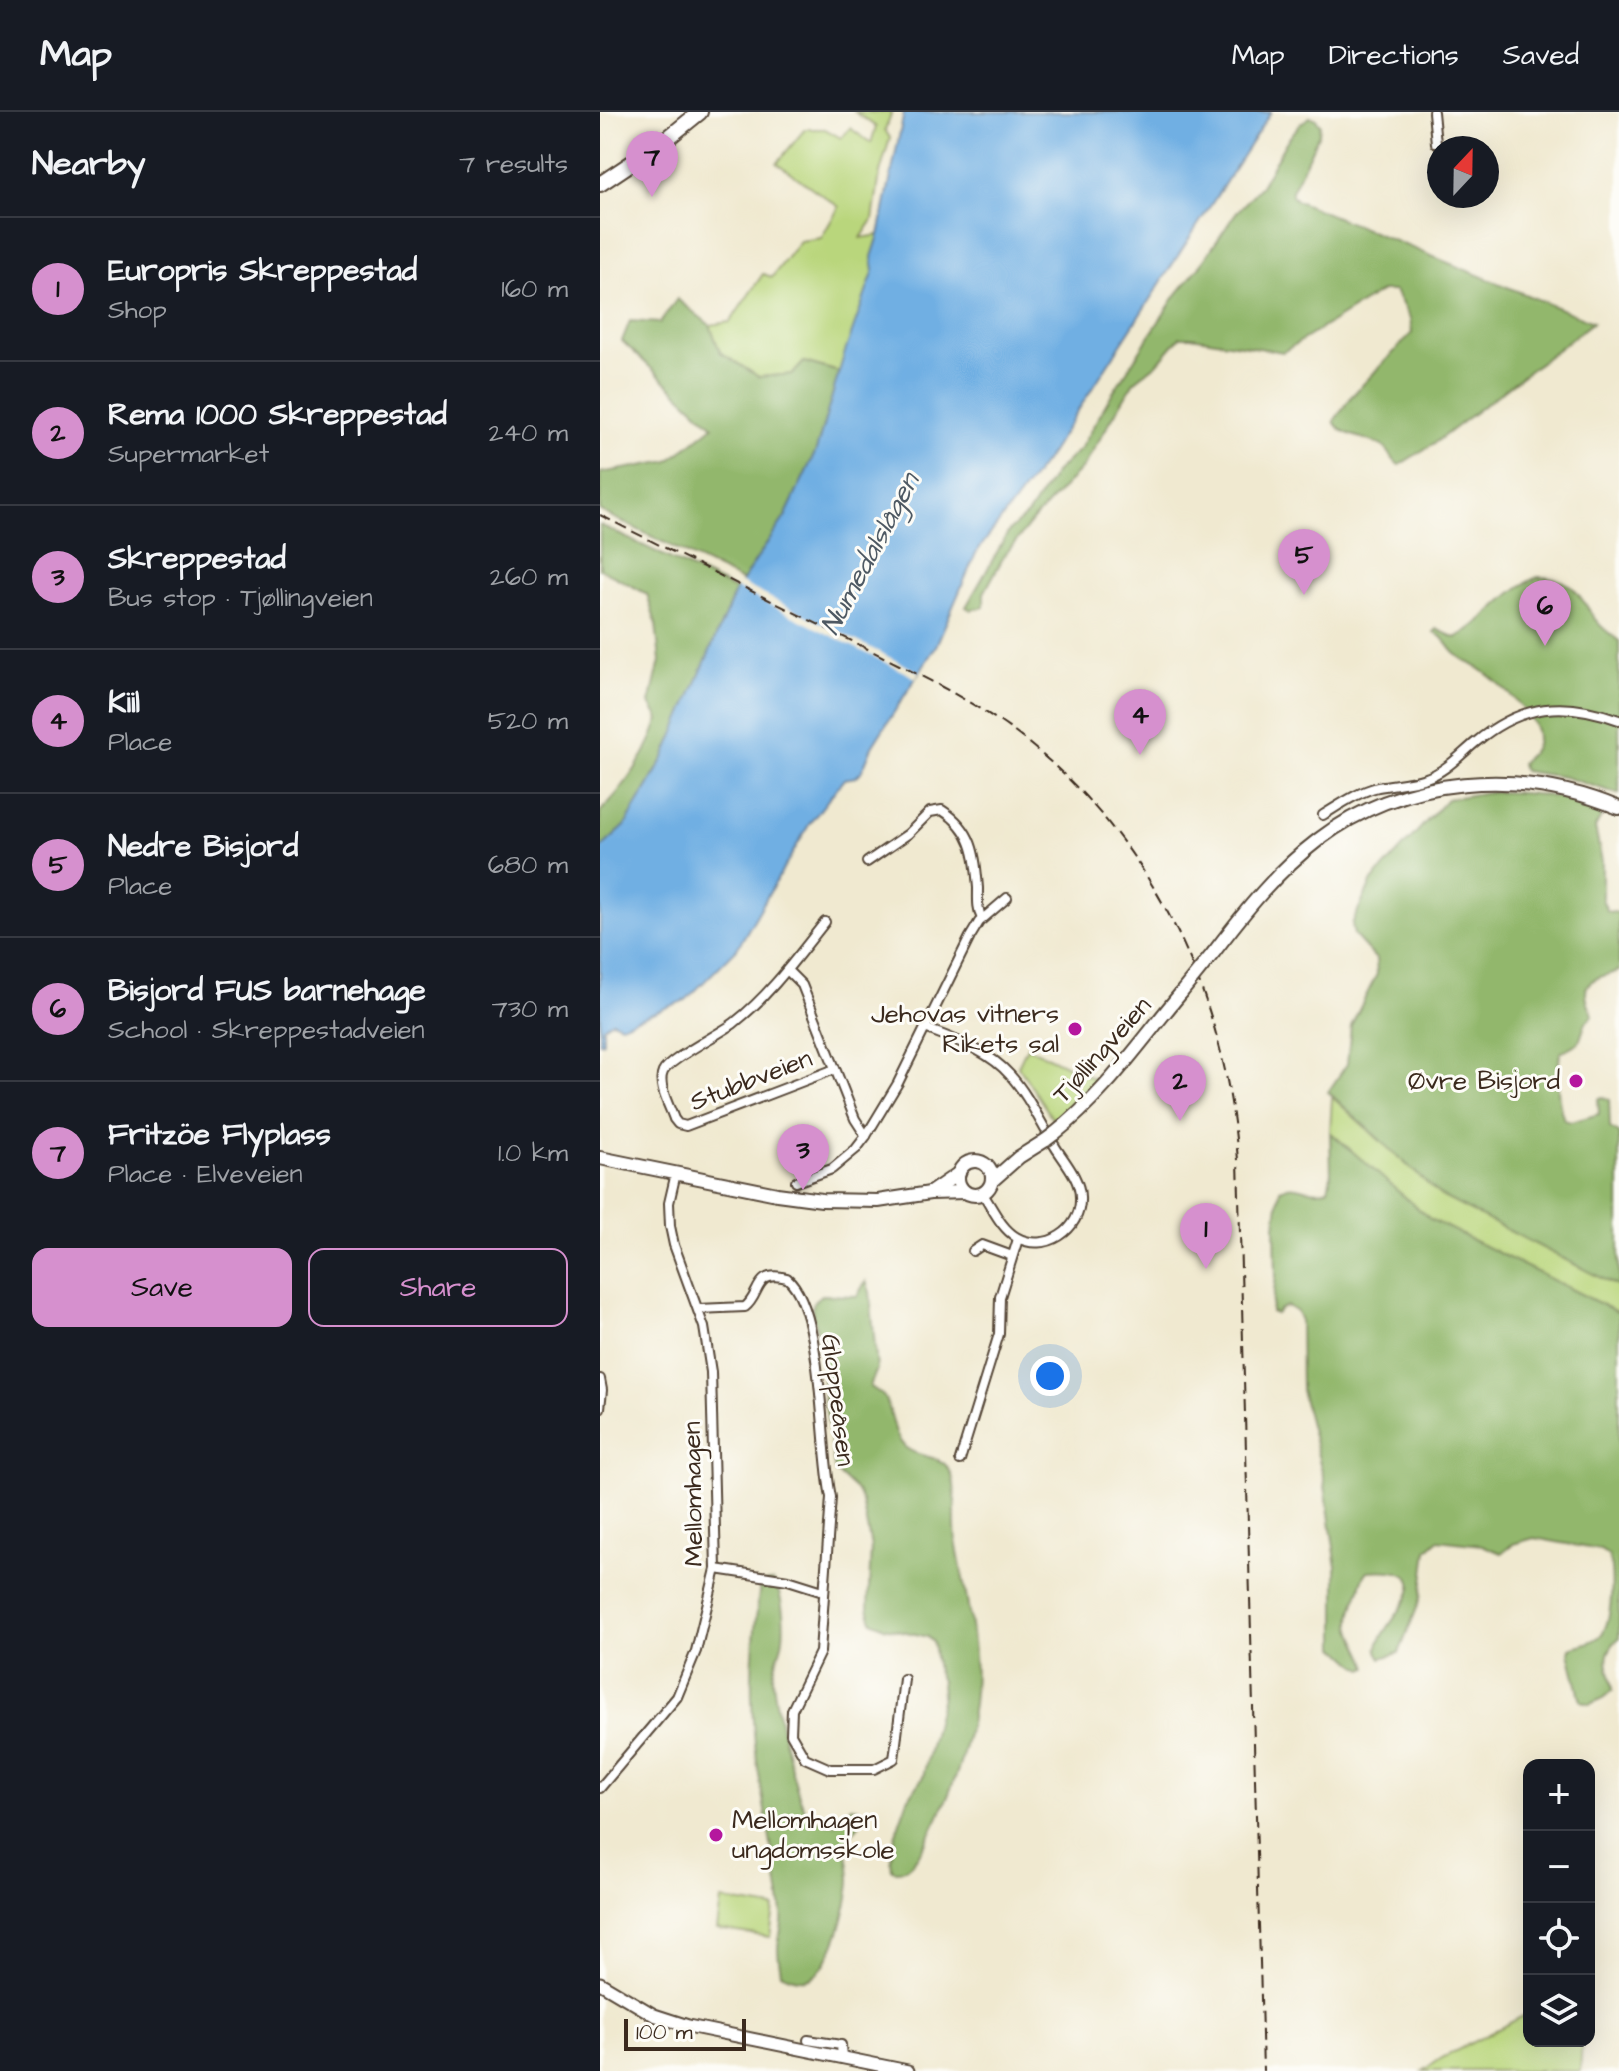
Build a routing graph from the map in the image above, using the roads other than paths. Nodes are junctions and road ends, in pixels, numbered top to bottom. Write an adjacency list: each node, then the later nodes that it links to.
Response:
1 (690, 112): 5 (highway)
2 (700, 112): 6 (highway)
3 (1433, 112): 4 (street)
4 (1435, 136)
5 (600, 173)
6 (600, 184)
7 (1619, 720): 9 (street)
8 (1619, 808): 18 (main road, Tjøllingveien, bridge)
9 (1323, 815)
10 (867, 862): 12 (street)
11 (1007, 898): 12 (street)
12 (982, 919): 15 (street)
13 (825, 922): 14 (street)
14 (787, 970): 16 (street); 16 (street, Stubbveien)
15 (925, 1028): 17 (street); 28 (street)
16 (835, 1069): 17 (street)
17 (866, 1136): 24 (street)
18 (1019, 1157): 20 (main road, Tjøllingveien); 23 (main road, Tjøllingveien)
19 (600, 1158): 21 (main road)
20 (983, 1163): 22 (main road); 23 (main road)
21 (676, 1173): 26 (main road); 31 (street, Mellomhagen)
22 (959, 1173): 25 (main road); 26 (main road)
23 (993, 1180): 27 (main road)
24 (796, 1182)
25 (965, 1192): 26 (main road); 27 (main road)
26 (930, 1193)
27 (983, 1194): 28 (street)
28 (1018, 1239): 30 (street)
29 (973, 1251): 30 (street)
30 (1012, 1256): 34 (street)
31 (698, 1309): 35 (street, Mellomhagen); 36 (street, Gloppeåsen)
32 (600, 1379): 33 (street)
33 (600, 1408)
34 (960, 1460)
35 (716, 1569): 36 (street); 38 (street, Mellomhagen)
36 (823, 1591): 37 (street, Gloppeåsen)
37 (904, 1679)
38 (600, 1788)
39 (600, 1983): 41 (main road)
40 (808, 2040): 41 (street)
41 (842, 2058): 42 (main road)
42 (908, 2071)

